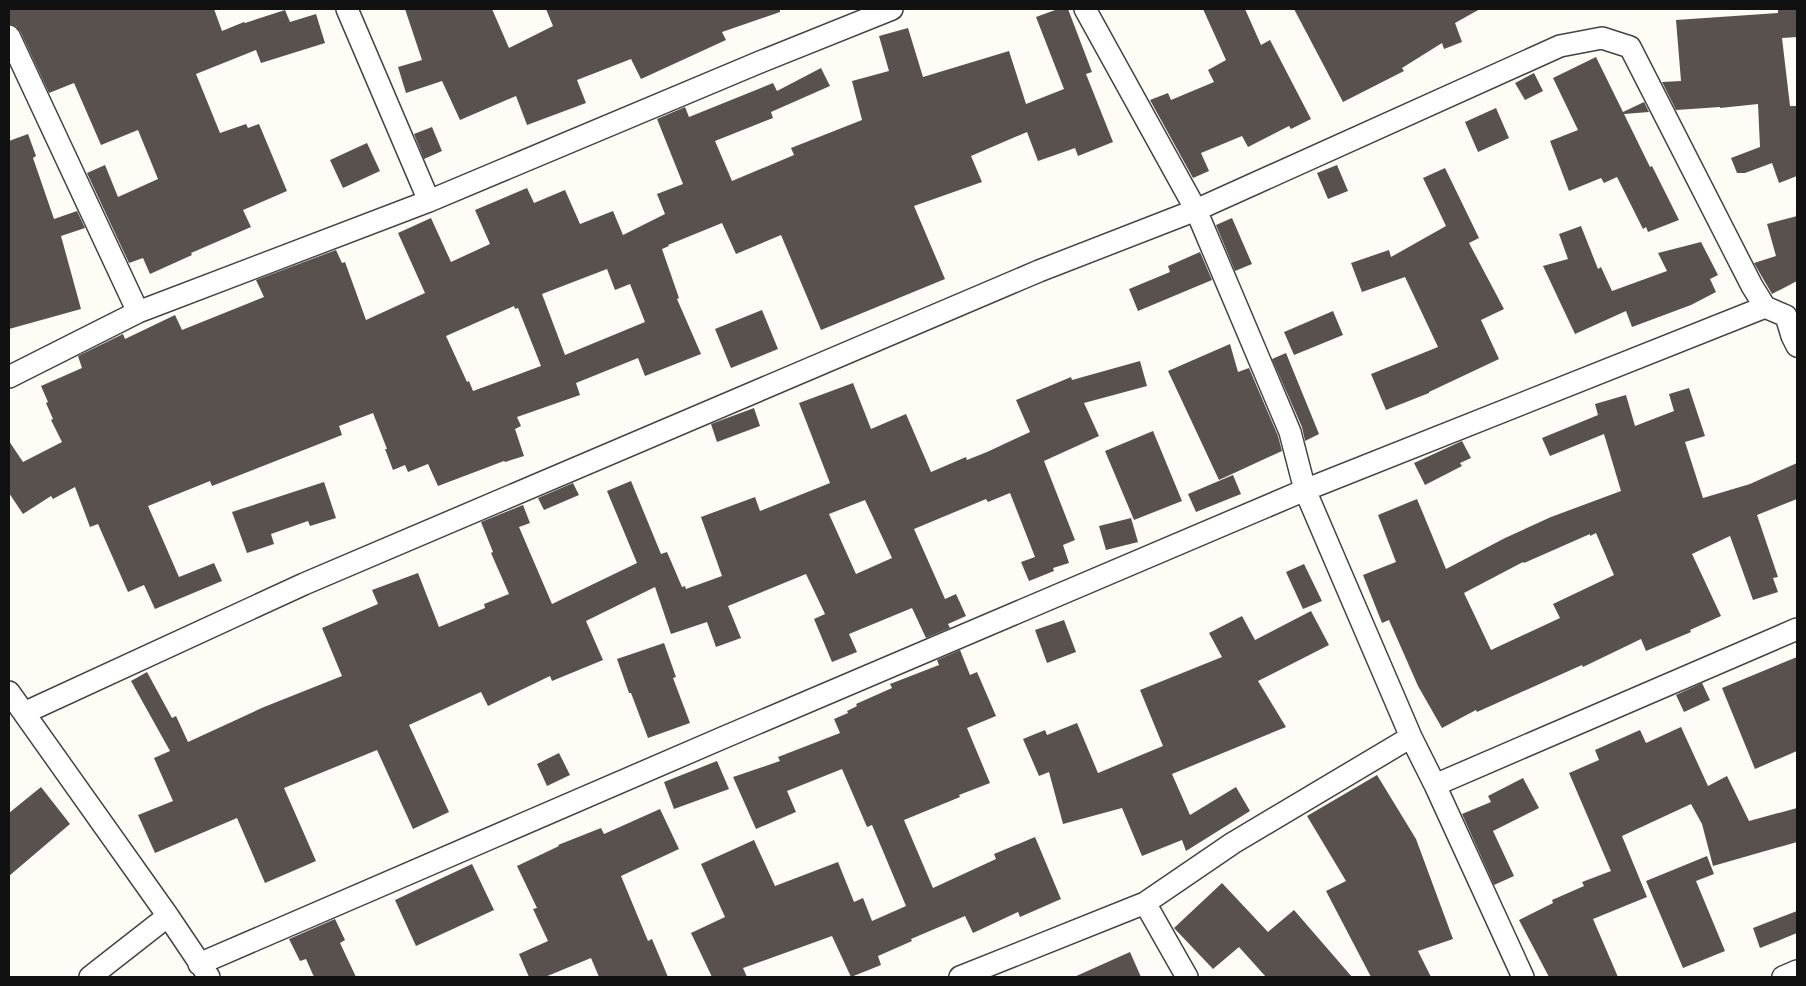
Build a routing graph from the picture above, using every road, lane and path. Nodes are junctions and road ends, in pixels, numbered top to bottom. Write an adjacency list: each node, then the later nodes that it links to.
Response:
1 (347, 9): 5 (street)
2 (892, 9): 5 (street)
3 (1085, 9): 6 (street)
4 (9, 36): 8 (street)
5 (429, 201): 8 (street)
6 (1196, 210): 7 (street); 11 (street); 14 (street)
7 (1765, 307): 9 (street); 11 (street)
8 (138, 312): 10 (street)
9 (1797, 346)
10 (9, 377)
11 (1306, 490): 15 (street); 19 (street)
12 (1797, 629): 16 (street)
13 (9, 692): 14 (street)
14 (24, 713): 18 (street)
15 (1411, 736): 16 (street); 17 (street)
16 (1435, 784): 24 (street)
17 (1145, 902): 22 (street); 23 (street)
18 (168, 916): 19 (street); 21 (street)
19 (204, 970)
20 (1797, 971): 25 (street)
21 (90, 977)
22 (960, 977)
23 (1187, 977)
24 (1523, 977)
25 (1783, 977)

